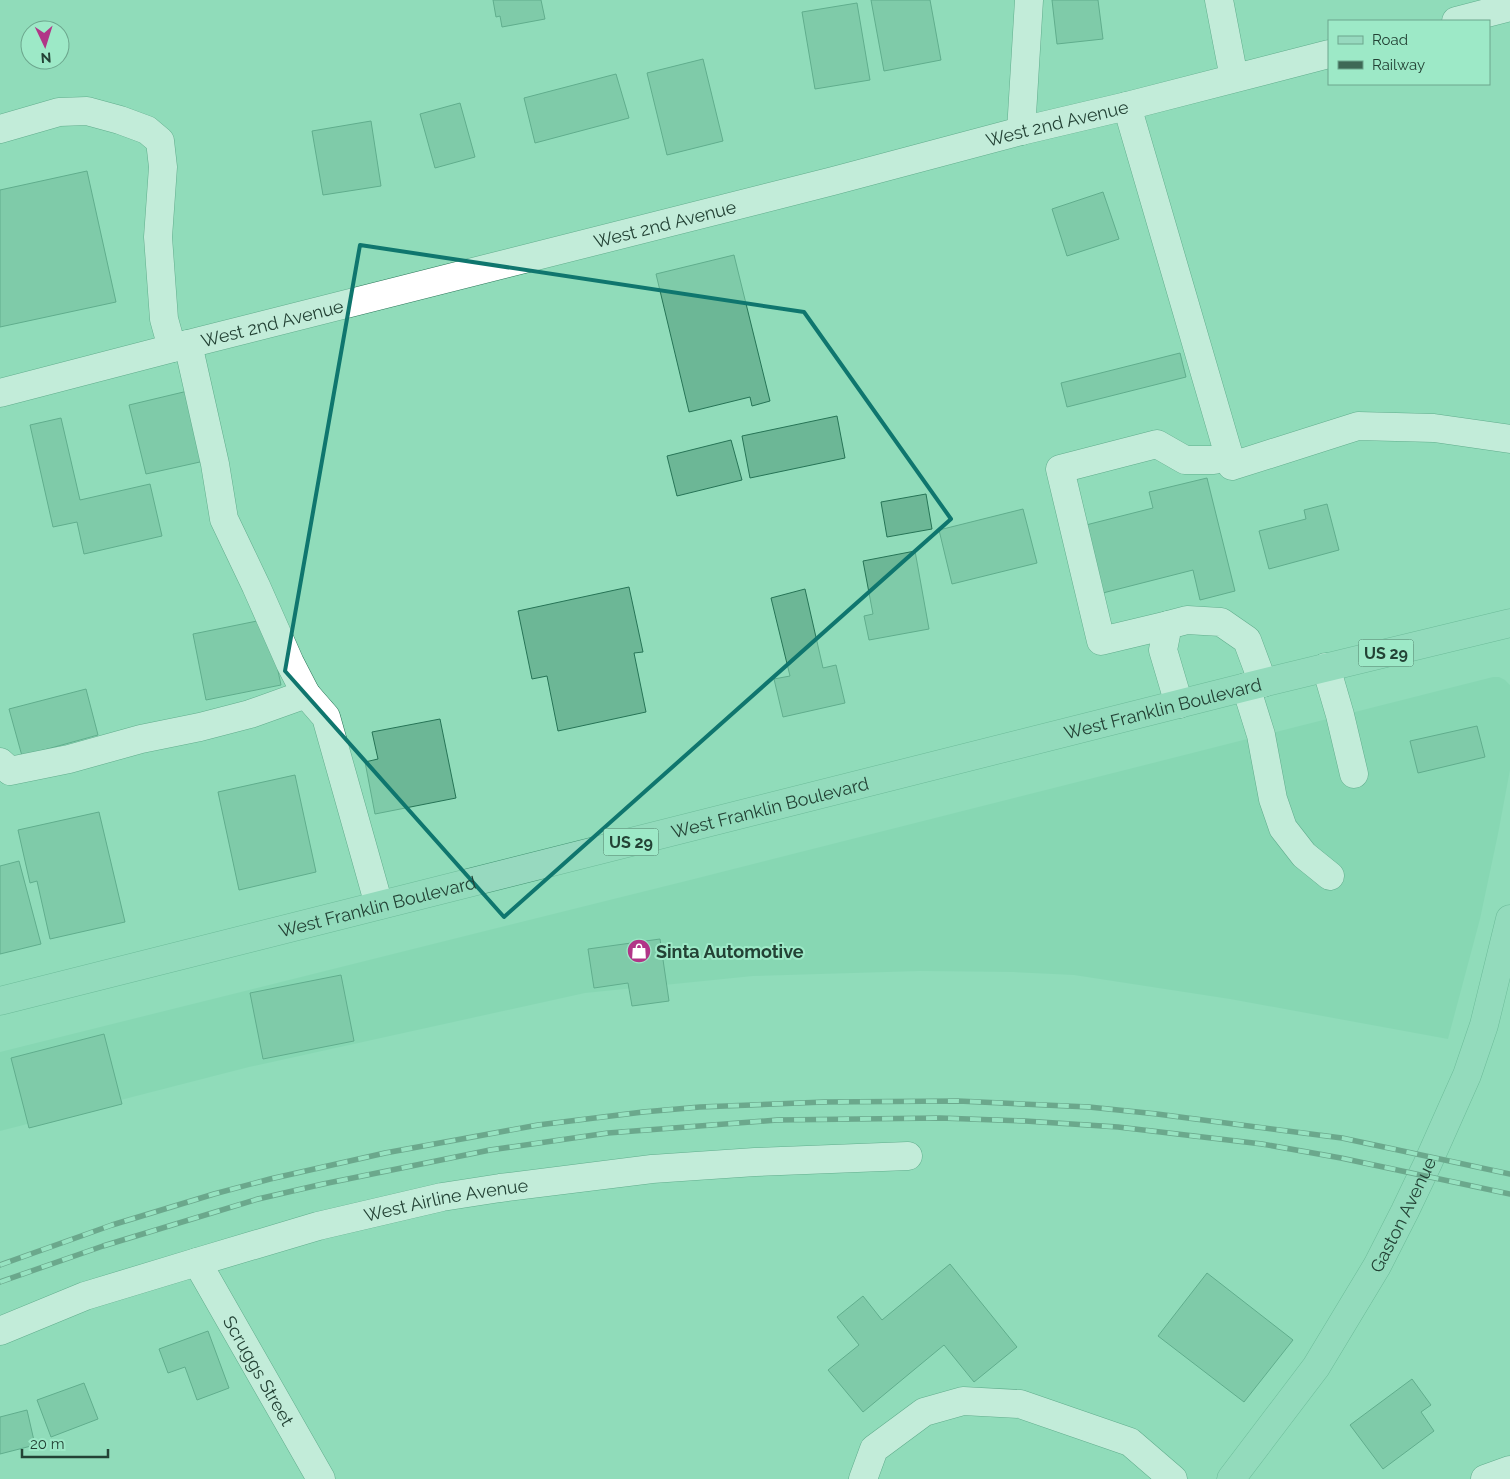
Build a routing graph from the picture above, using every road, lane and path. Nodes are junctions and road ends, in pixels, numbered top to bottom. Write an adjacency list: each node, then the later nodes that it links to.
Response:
1 (1029, 0): 9 (street)
2 (1219, 0): 6 (street)
3 (1510, 7): 4 (street)
4 (1460, 20)
5 (1328, 54): 6 (street, West 2nd Avenue)
6 (1234, 78): 7 (street, West 2nd Avenue)
7 (1127, 106): 9 (street, West 2nd Avenue); 13 (street)
8 (0, 128): 10 (street)
9 (1021, 131): 10 (street, West 2nd Avenue)
10 (180, 346): 11 (street, West 2nd Avenue); 18 (street)
11 (0, 393)
12 (1510, 439): 13 (street)
13 (1229, 456): 15 (street)
14 (1510, 624): 16 (main road, West Franklin Boulevard / US 29)
15 (1168, 625): 17 (street); 19 (street)
16 (1326, 667): 17 (main road, West Franklin Boulevard / US 29); 21 (street)
17 (1255, 685): 19 (main road, West Franklin Boulevard / US 29); 22 (street)
18 (306, 694): 20 (street); 23 (street)
19 (1179, 704): 23 (main road, West Franklin Boulevard / US 29)
20 (0, 762)
21 (1354, 774)
22 (1330, 876)
23 (379, 905): 25 (main road, West Franklin Boulevard / US 29)
24 (1510, 919): 33 (main road, Gaston Avenue)
25 (0, 1001)
26 (908, 1156): 27 (street, West Airline Avenue)
27 (197, 1262): 28 (street, West Airline Avenue); 30 (street, Scruggs Street)
28 (0, 1331)
29 (1510, 1470): 34 (street)
30 (320, 1479)
31 (863, 1479): 32 (street)
32 (1173, 1479)
33 (1231, 1479)
34 (1485, 1479)

